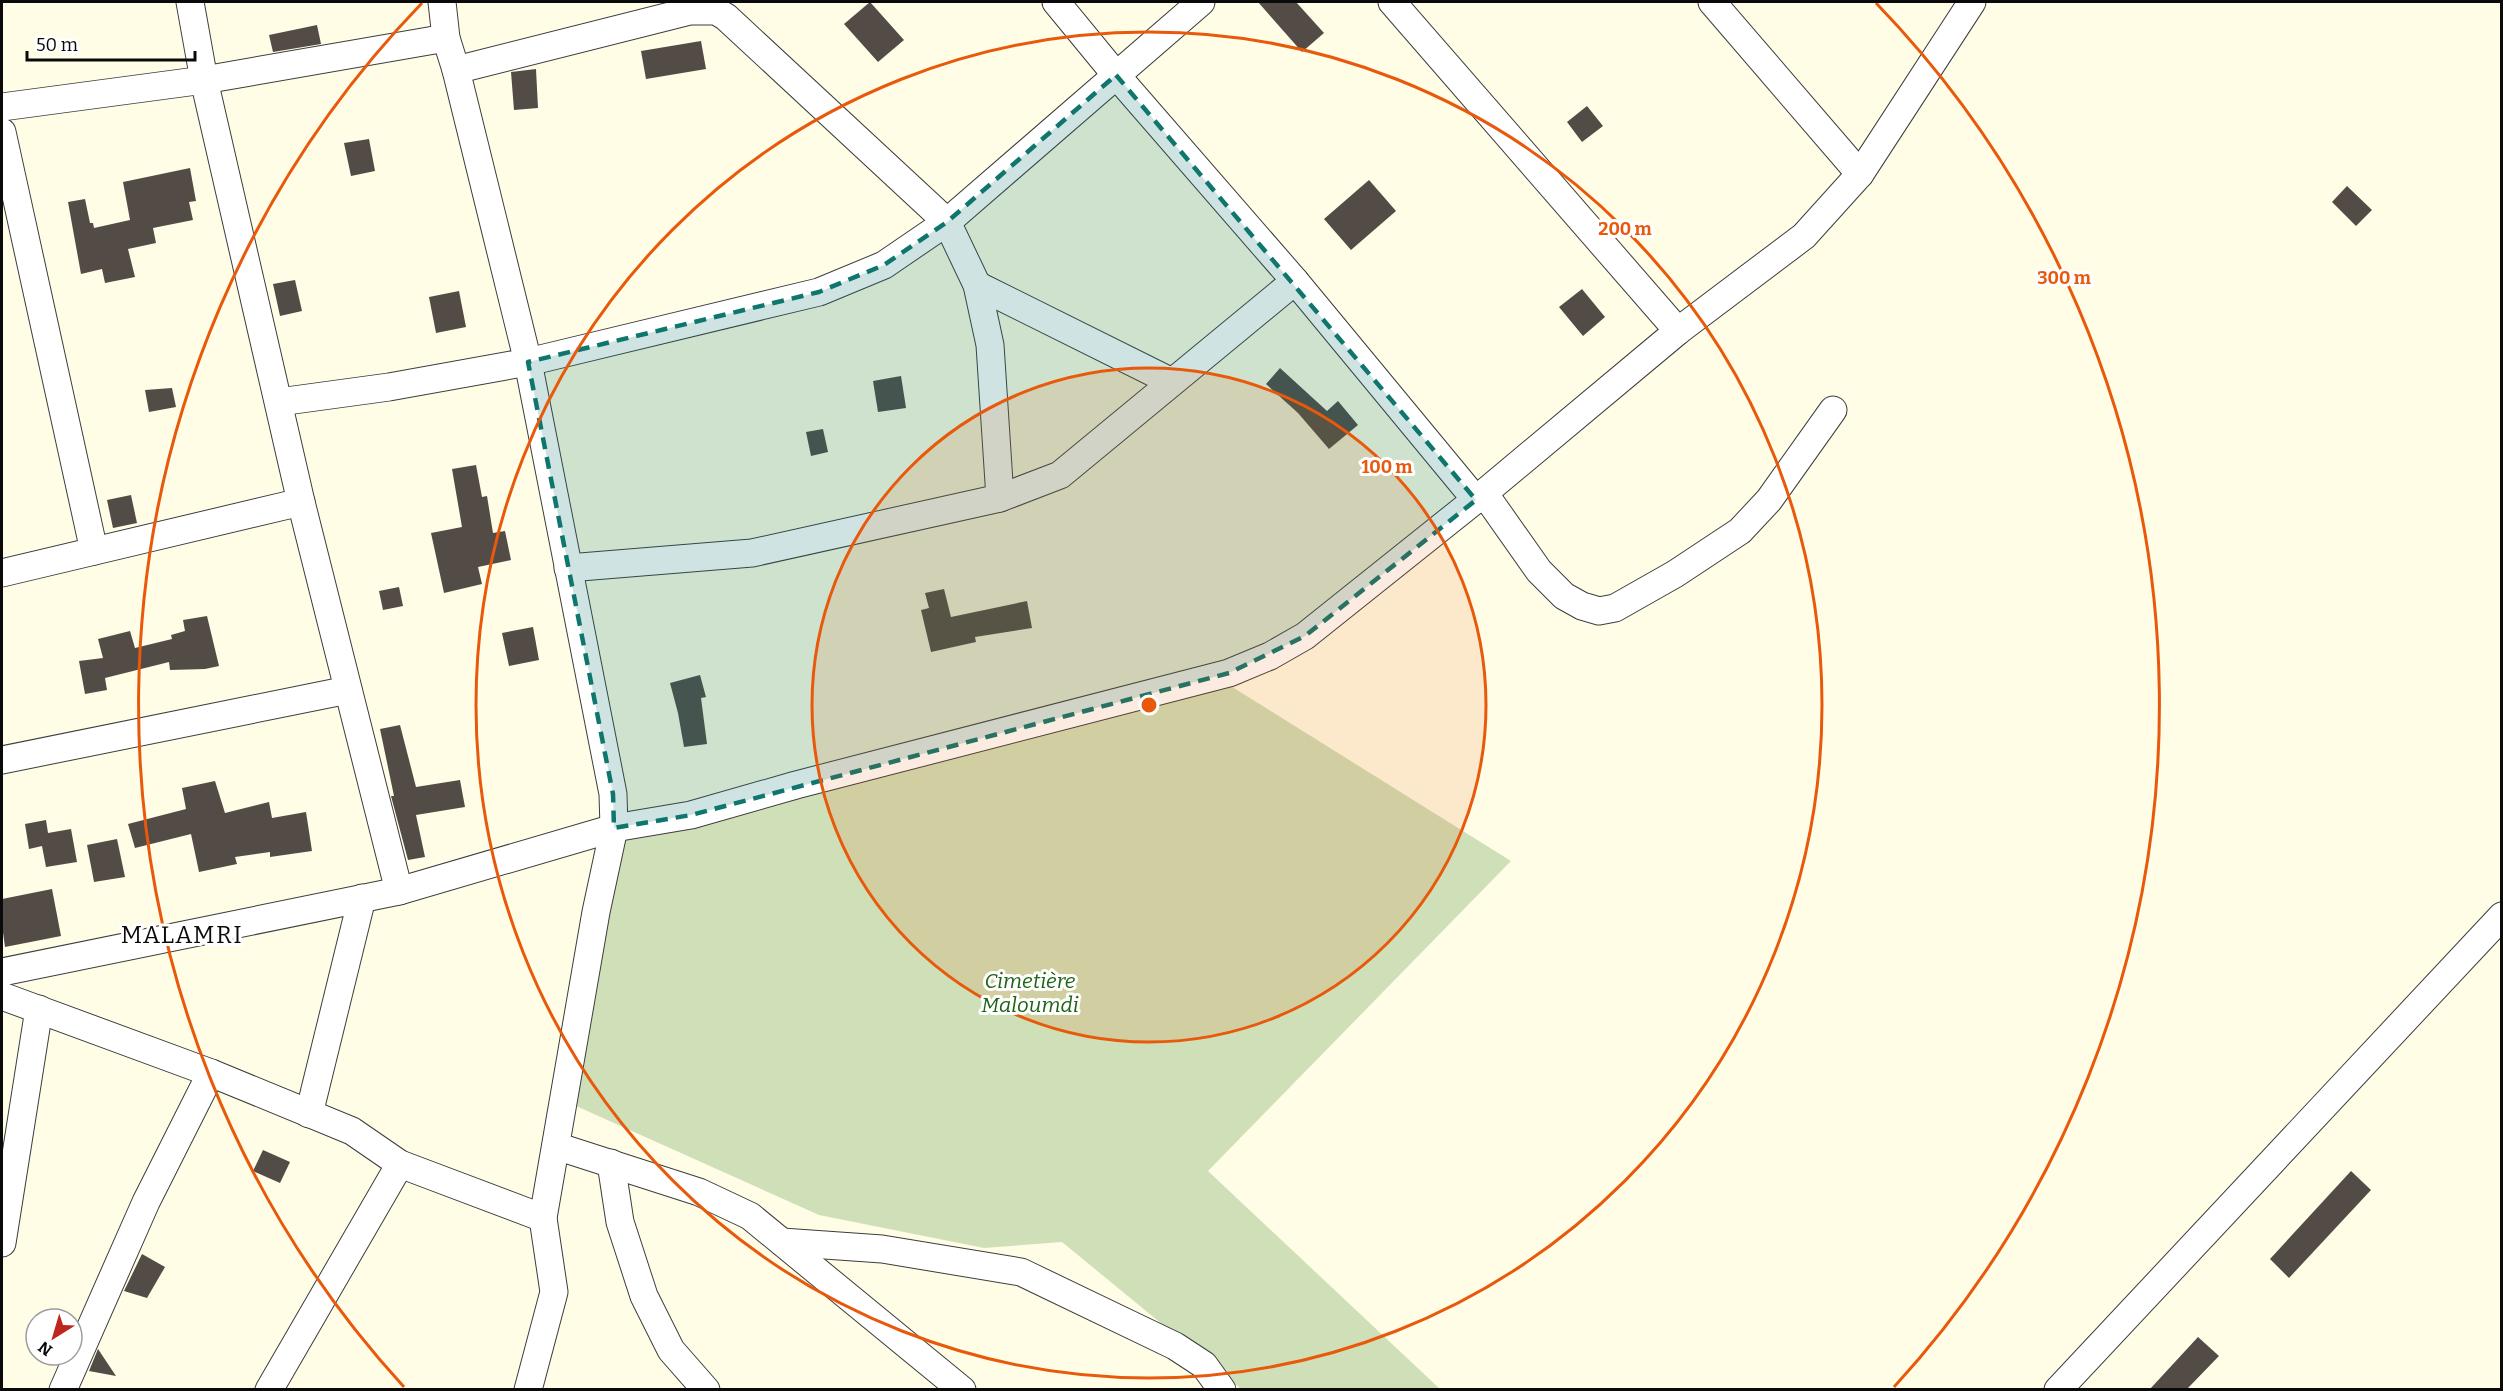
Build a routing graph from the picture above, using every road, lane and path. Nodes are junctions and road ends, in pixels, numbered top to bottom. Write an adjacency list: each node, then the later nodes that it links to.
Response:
1 (189, 2): 11 (street)
2 (442, 2): 8 (street)
3 (1056, 2): 10 (street)
4 (1201, 2): 10 (street)
5 (1392, 2): 18 (street)
6 (1712, 2): 14 (street)
7 (1972, 2): 14 (street)
8 (446, 38): 9 (street); 11 (street)
9 (456, 69): 15 (street); 19 (street)
10 (1116, 75): 15 (street); 16 (street)
11 (204, 80): 12 (street); 21 (street)
12 (2, 107)
13 (2, 132): 26 (street)
14 (1860, 174): 18 (street)
15 (947, 222): 17 (street); 19 (street)
16 (1295, 281): 20 (street); 23 (street)
17 (977, 285): 20 (street); 24 (street)
18 (1678, 331): 23 (street)
19 (528, 362): 21 (street); 27 (street)
20 (1172, 382): 24 (street)
21 (279, 402): 25 (street)
22 (1833, 410): 23 (street)
23 (1480, 496): 31 (street)
24 (1000, 498): 27 (street)
25 (301, 502): 26 (street); 29 (street)
26 (94, 551): 28 (street)
27 (568, 568): 31 (street)
28 (2, 573)
29 (348, 690): 30 (street); 32 (street)
30 (2, 760)
31 (614, 828): 32 (street); 40 (street)
32 (399, 891): 33 (street)
33 (362, 898): 35 (street); 39 (street)
34 (2502, 916): 52 (street)
35 (2, 972)
36 (2, 996): 37 (street)
37 (39, 1009): 38 (street); 45 (street)
38 (211, 1073): 39 (street); 46 (street)
39 (309, 1114): 42 (street)
40 (555, 1146): 41 (street); 43 (street)
41 (611, 1163): 44 (street); 49 (street)
42 (400, 1164): 43 (street); 47 (street)
43 (543, 1218): 48 (street)
44 (782, 1242): 50 (street); 51 (street)
45 (2, 1243)
46 (63, 1389)
47 (269, 1389)
48 (528, 1389)
49 (706, 1389)
50 (962, 1389)
51 (1222, 1389)
52 (2058, 1389)

